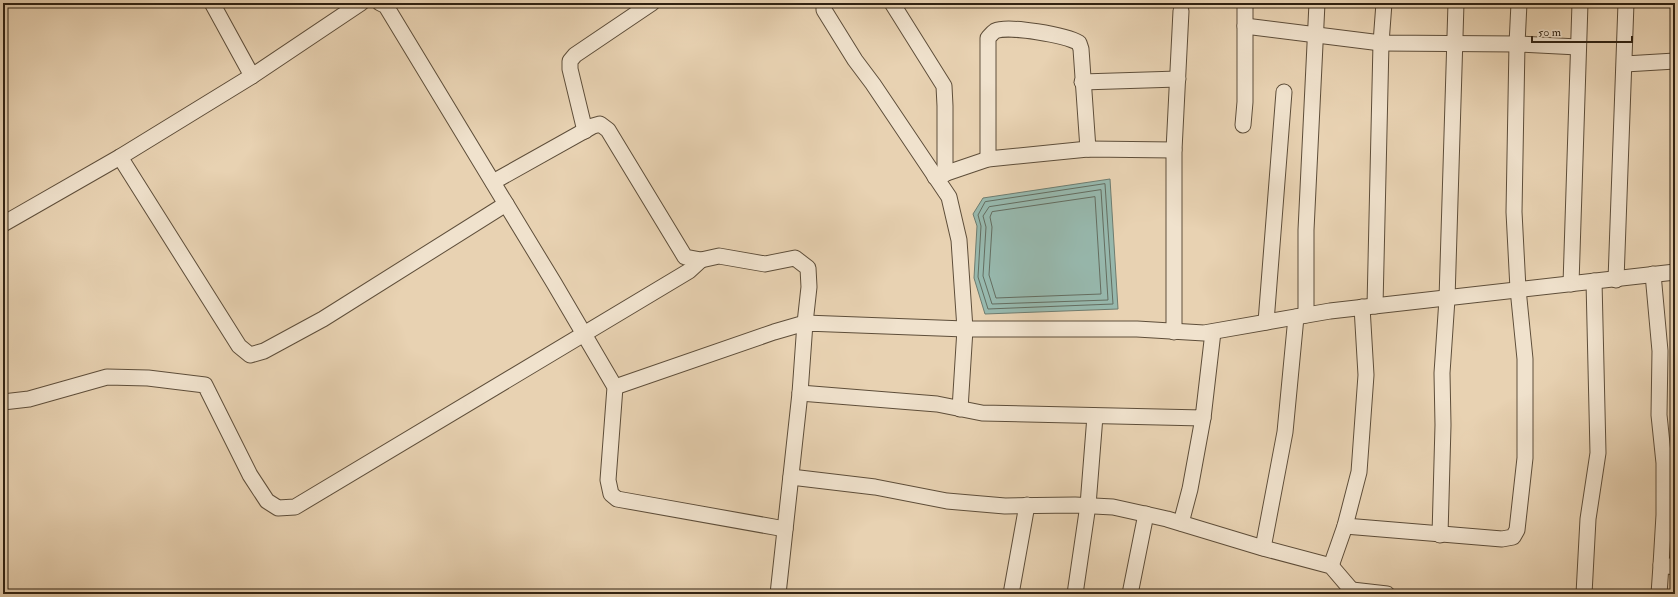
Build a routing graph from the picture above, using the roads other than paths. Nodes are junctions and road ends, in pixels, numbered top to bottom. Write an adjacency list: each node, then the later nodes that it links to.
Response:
1 (212, 3): 23 (street)
2 (361, 3): 23 (street)
3 (380, 3): 34 (street)
4 (652, 3): 28 (street)
5 (824, 3): 33 (street)
6 (892, 3): 33 (street)
7 (1245, 3): 15 (street)
8 (1317, 3): 16 (street)
9 (1384, 3): 17 (street)
10 (1456, 3): 18 (street)
11 (1519, 3): 19 (street)
12 (1580, 3): 20 (street)
13 (1626, 3): 22 (street)
14 (1181, 11): 24 (street)
15 (1245, 26): 16 (street); 27 (street)
16 (1315, 36): 17 (street); 46 (street)
17 (1381, 43): 18 (street); 45 (street)
18 (1455, 44): 19 (street); 44 (street)
19 (1517, 44): 20 (street); 43 (street)
20 (1578, 48): 42 (street)
21 (1675, 61): 22 (street)
22 (1625, 64): 40 (street)
23 (252, 76): 31 (street)
24 (1178, 78): 25 (street); 30 (street)
25 (1082, 82): 29 (street); 32 (street)
26 (1284, 92): 47 (street)
27 (1243, 125)
28 (585, 131): 34 (street); 37 (street)
29 (1088, 149): 30 (street); 32 (street)
30 (1174, 150): 50 (street)
31 (120, 157): 35 (street); 36 (street)
32 (988, 159): 33 (street)
33 (940, 175): 49 (street)
34 (492, 182): 35 (street)
35 (506, 204): 52 (street)
36 (3, 224)
37 (701, 260): 48 (street); 52 (street)
38 (1675, 272): 39 (street)
39 (1653, 274): 40 (street); 69 (street)
40 (1616, 280): 41 (street)
41 (1594, 281): 42 (street); 76 (street)
42 (1571, 284): 43 (street)
43 (1518, 289): 44 (street); 66 (street)
44 (1447, 299): 45 (street); 66 (street)
45 (1368, 306): 46 (street); 64 (street)
46 (1301, 316): 47 (street); 67 (street)
47 (1266, 322): 51 (street)
48 (805, 323): 49 (street); 53 (street); 54 (street)
49 (965, 329): 50 (street); 56 (street)
50 (1174, 332): 51 (street)
51 (1213, 332): 58 (street)
52 (584, 334): 53 (street); 55 (street)
53 (615, 387): 65 (street)
54 (800, 393): 56 (street); 59 (street)
55 (3, 402)
56 (960, 409): 57 (street)
57 (1096, 416): 58 (street); 61 (street)
58 (1203, 418): 63 (street)
59 (791, 477): 60 (street); 65 (street)
60 (1027, 505): 61 (street); 72 (street)
61 (1088, 505): 62 (street); 73 (street)
62 (1146, 514): 63 (street); 74 (street)
63 (1181, 523): 67 (street)
64 (1345, 526): 66 (street); 68 (street)
65 (785, 528): 71 (street)
66 (1440, 535)
67 (1263, 548): 68 (street)
68 (1331, 566): 70 (street)
69 (1668, 566): 77 (street)
70 (1354, 592): 75 (street)
71 (778, 594)
72 (1011, 594)
73 (1075, 594)
74 (1130, 594)
75 (1387, 594)
76 (1584, 594)
77 (1659, 594)

